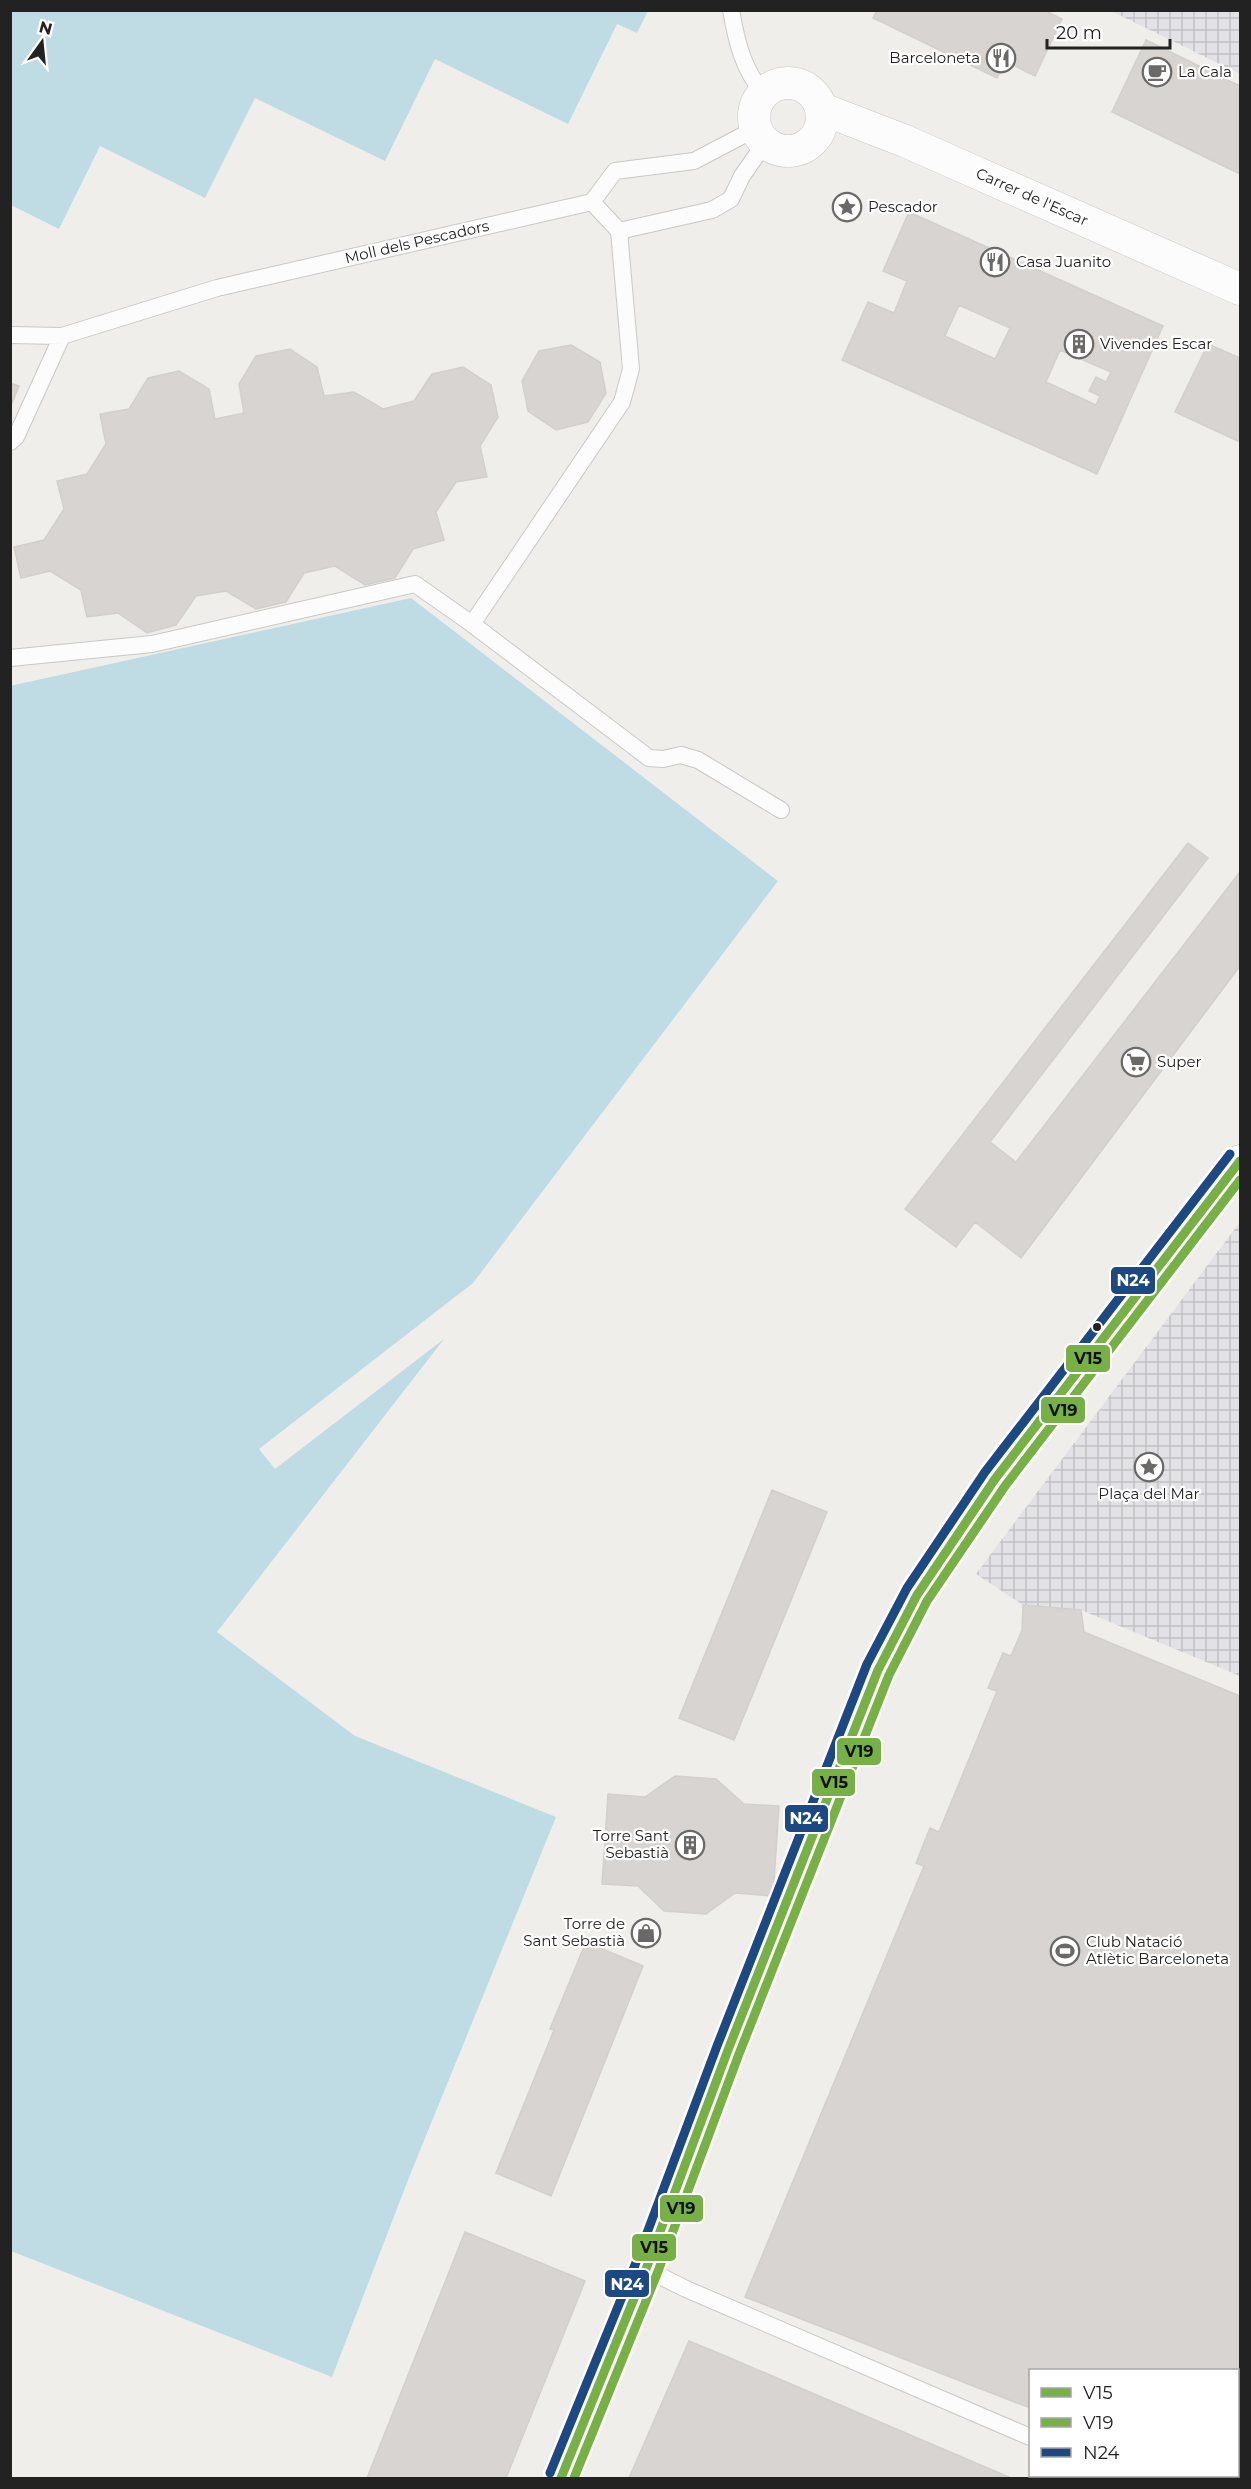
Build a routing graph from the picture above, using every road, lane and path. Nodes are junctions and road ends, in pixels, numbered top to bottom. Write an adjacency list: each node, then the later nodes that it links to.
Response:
1 (731, 10): 2 (lane)
2 (764, 93): 3 (street); 4 (street)
3 (822, 109): 4 (street); 7 (street, Carrer de l'Escar)
4 (760, 136): 5 (lane); 6 (lane)
5 (592, 202): 6 (lane); 9 (lane, Moll dels Pescadors)
6 (619, 231): 11 (lane)
7 (1240, 289)
8 (10, 335): 9 (lane, Moll dels Pescadors)
9 (62, 336): 10 (lane)
10 (10, 442)
11 (472, 624): 12 (lane); 13 (lane)
12 (10, 658)
13 (781, 810)
14 (1240, 1161): 15 (street)
15 (646, 2269): 16 (lane); 17 (street)
16 (1029, 2437)
17 (561, 2478)

